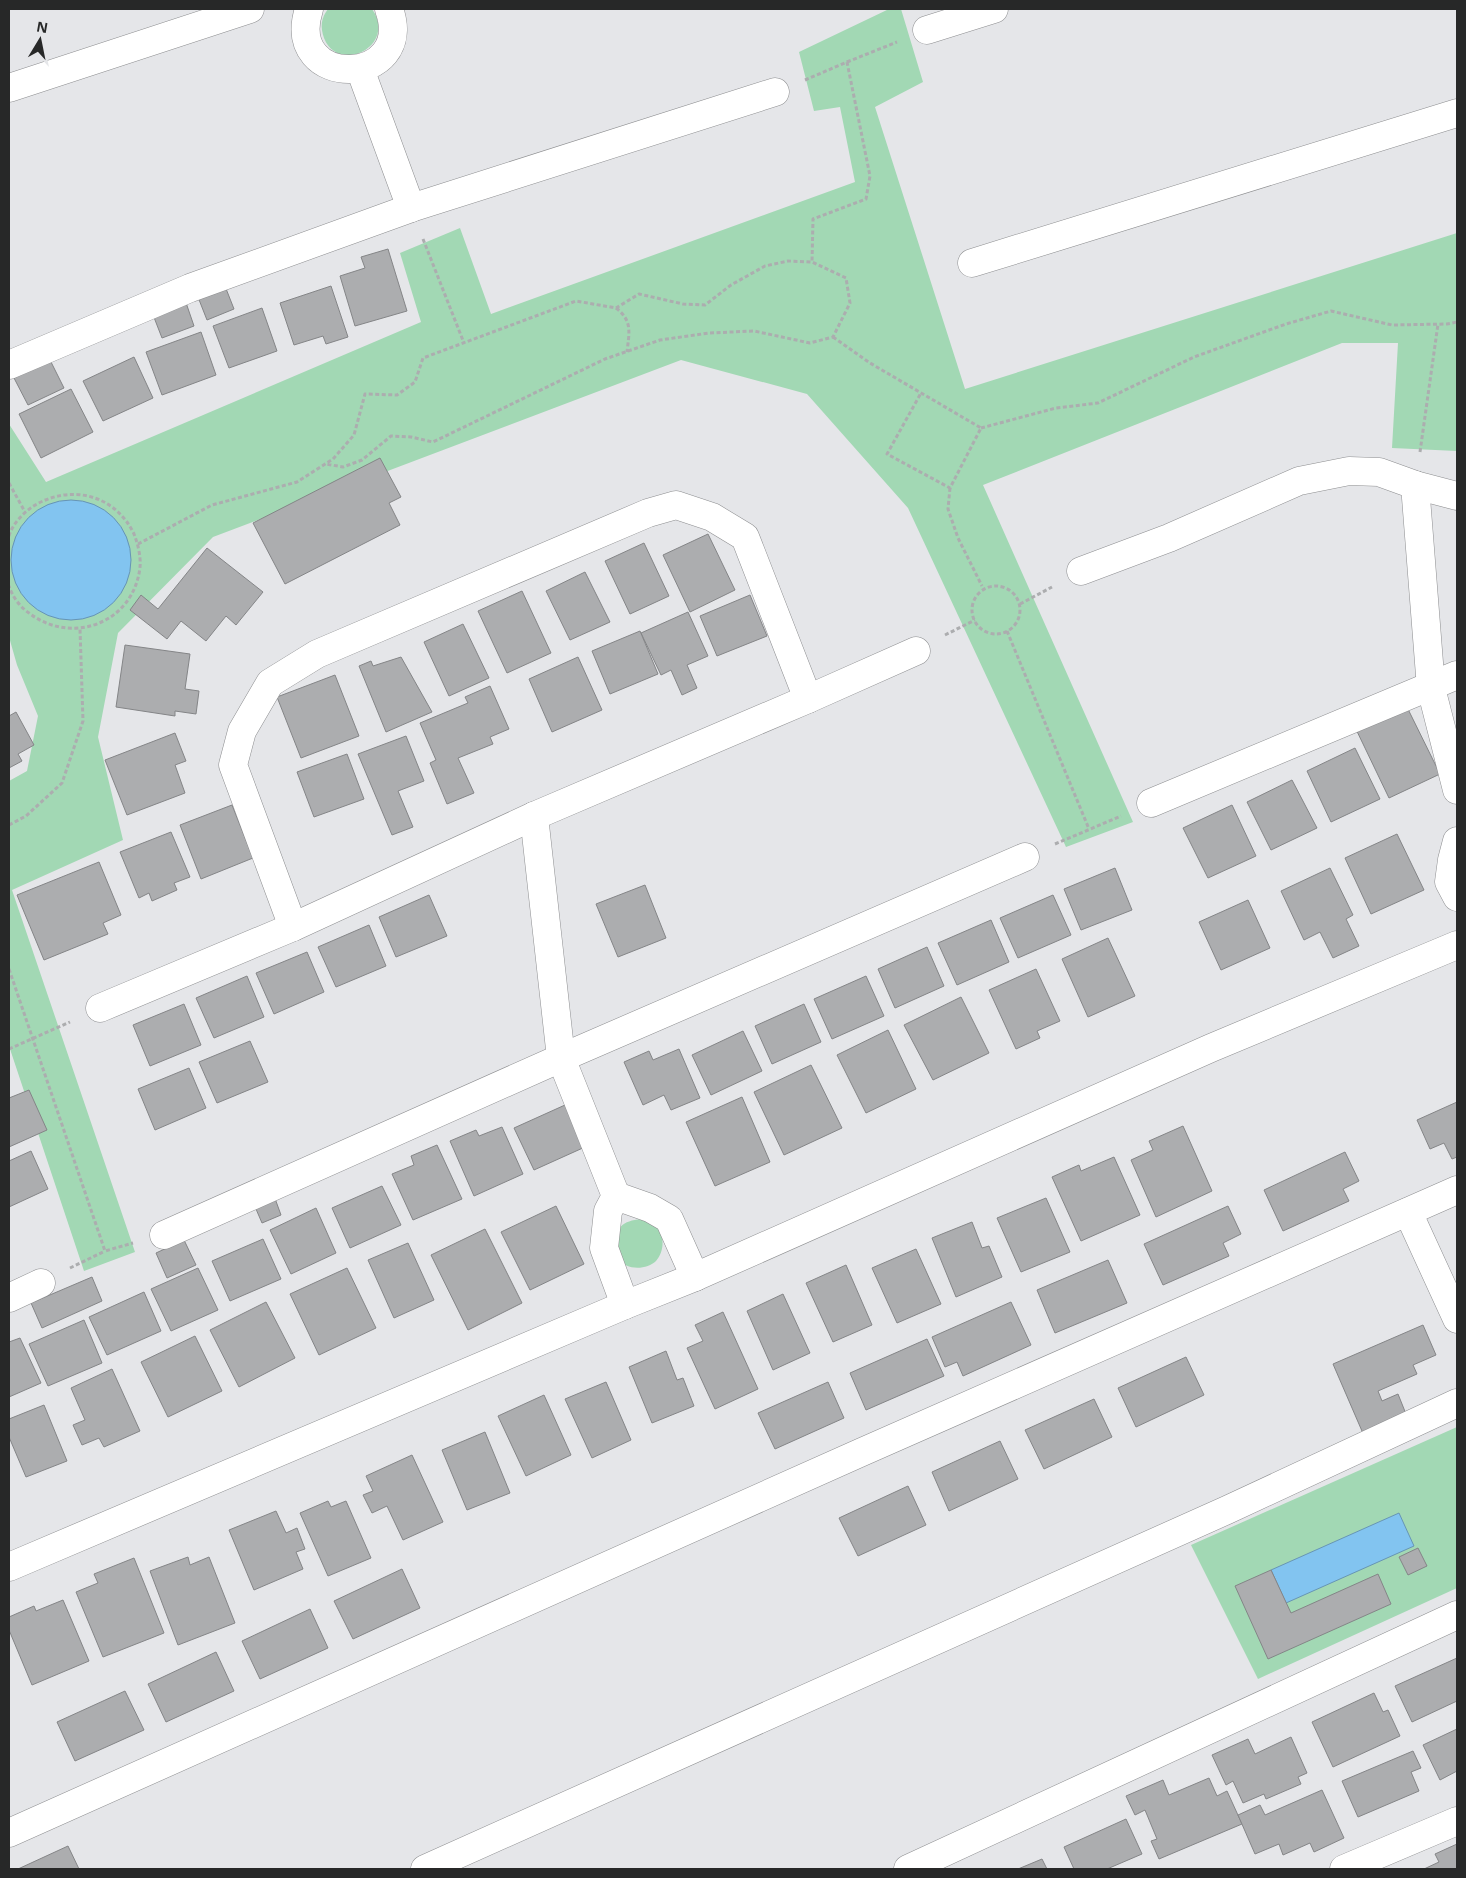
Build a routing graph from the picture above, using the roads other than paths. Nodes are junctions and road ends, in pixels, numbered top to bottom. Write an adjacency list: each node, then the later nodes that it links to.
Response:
1 (250, 9): 7 (street)
2 (309, 9): 6 (street)
3 (389, 9): 6 (street)
4 (994, 9): 5 (street)
5 (926, 30)
6 (360, 69): 10 (street)
7 (9, 88)
8 (775, 92): 10 (street)
9 (1457, 113): 11 (street)
10 (411, 208): 12 (street)
11 (972, 263)
12 (9, 365)
13 (1415, 485): 14 (street); 15 (street); 18 (street)
14 (1457, 496)
15 (1081, 571)
16 (916, 651): 19 (street)
17 (1457, 675): 18 (street)
18 (1430, 688): 20 (street); 21 (street)
19 (808, 699): 22 (street); 26 (street)
20 (1457, 790)
21 (1151, 803)
22 (534, 816): 26 (street); 29 (street)
23 (1457, 841): 25 (street)
24 (1025, 857): 29 (street)
25 (1457, 897)
26 (293, 927): 28 (street)
27 (1457, 945): 34 (street)
28 (100, 1008)
29 (561, 1058): 31 (street); 33 (street)
30 (1457, 1190): 32 (street)
31 (616, 1196): 34 (street); 37 (street)
32 (1408, 1212): 38 (street); 43 (street)
33 (164, 1235)
34 (695, 1276): 37 (street)
35 (41, 1283): 36 (street)
36 (9, 1298)
37 (625, 1305): 40 (street)
38 (1457, 1320)
39 (1457, 1403): 44 (street)
40 (9, 1567)
41 (1457, 1615): 45 (street)
42 (1457, 1821): 46 (street)
43 (9, 1833)
44 (424, 1869)
45 (908, 1869)
46 (1344, 1869)

